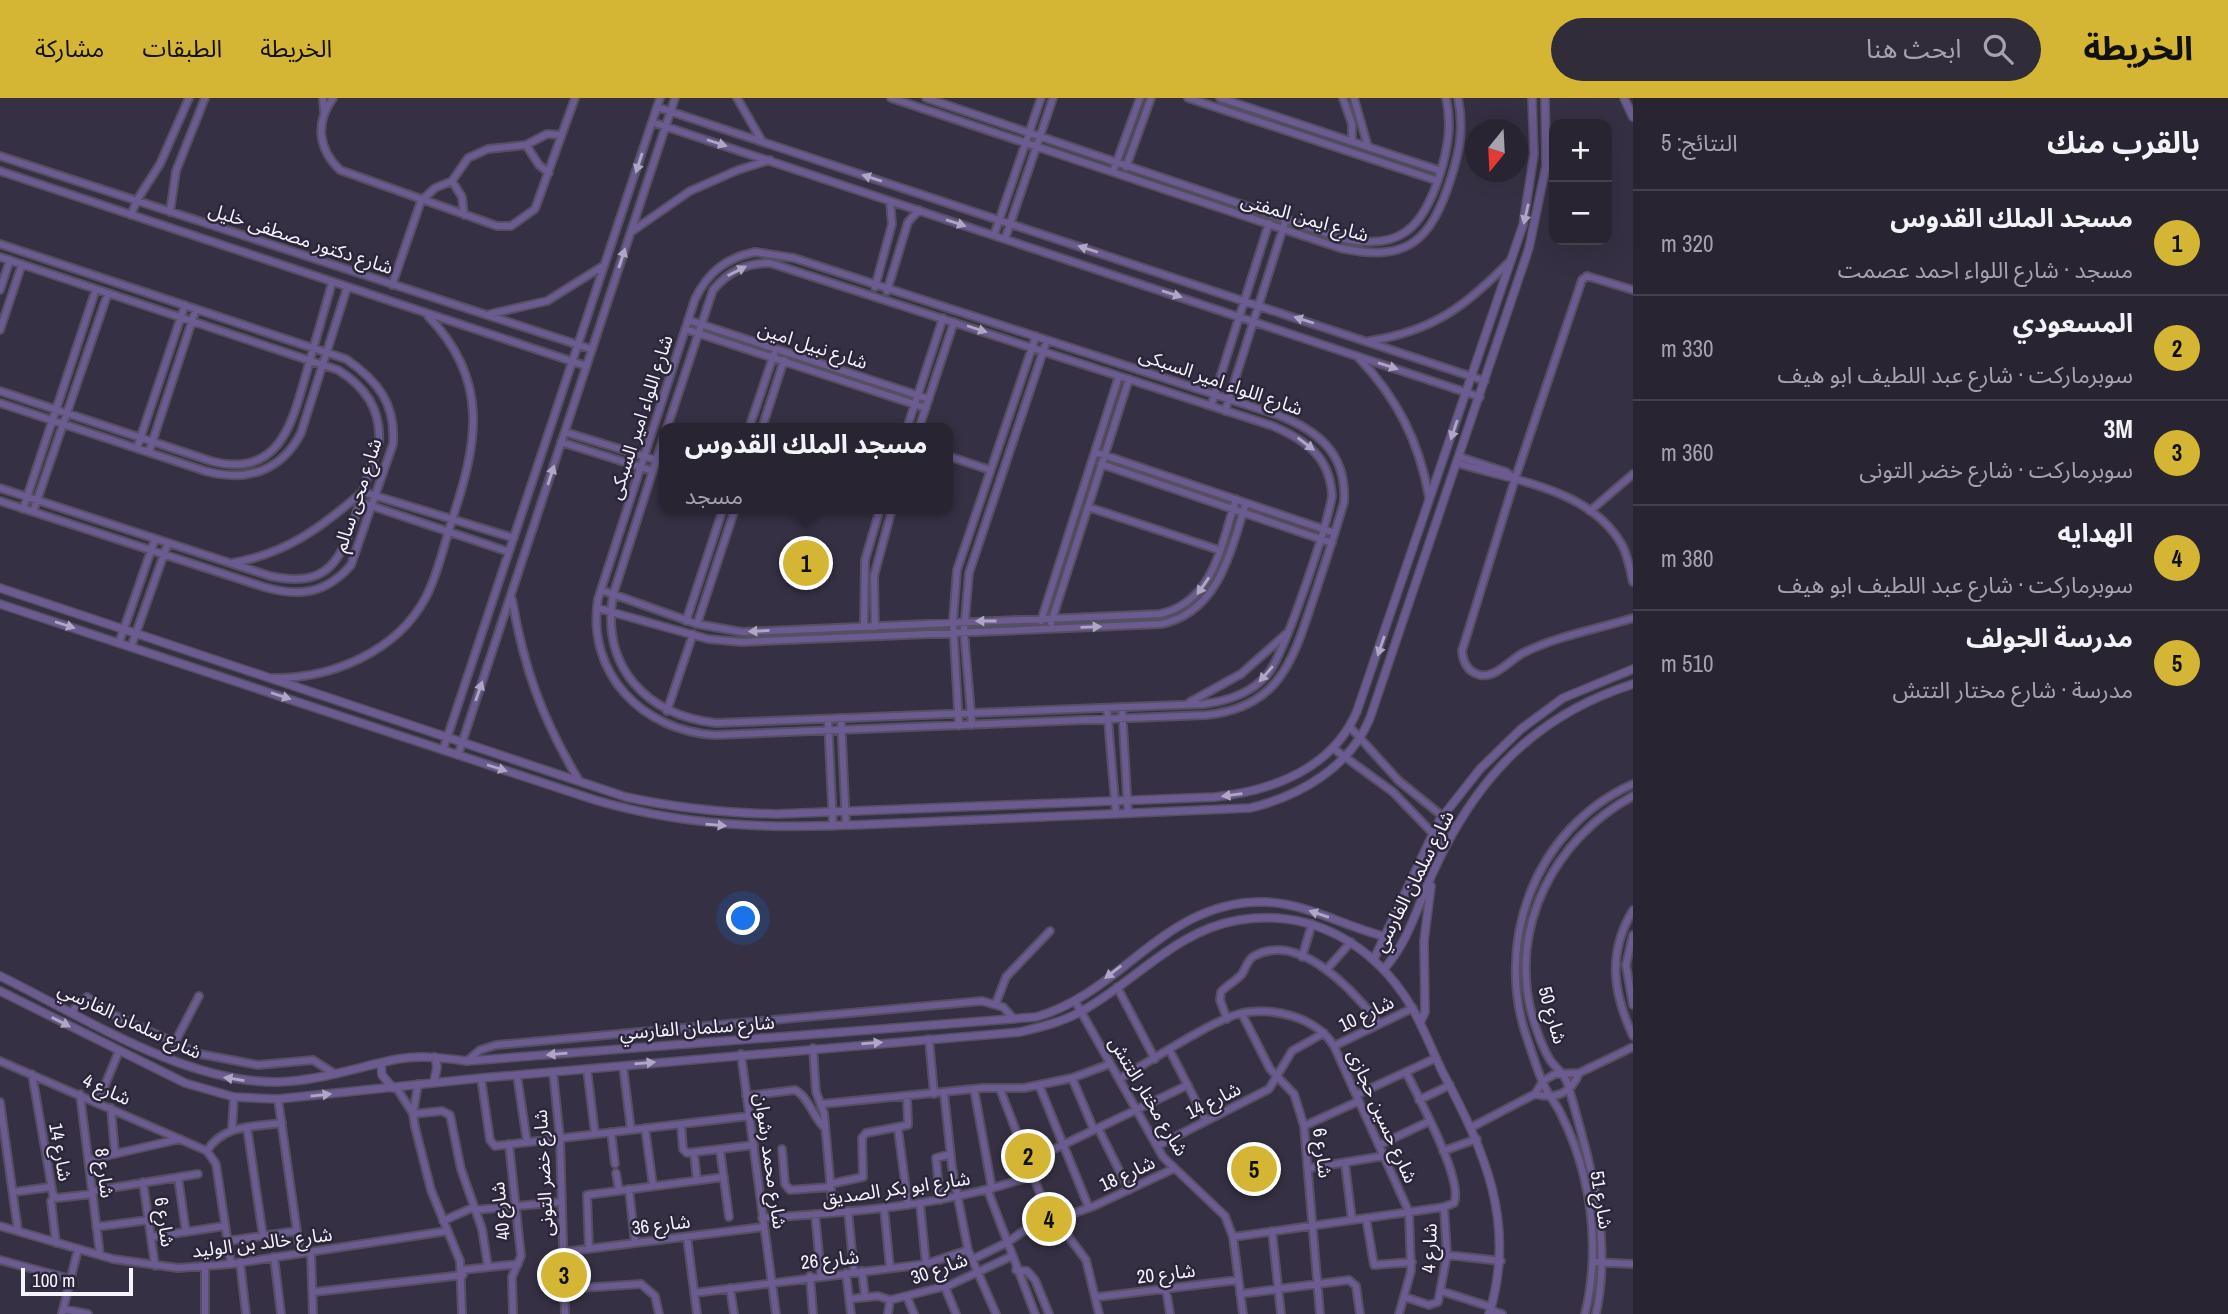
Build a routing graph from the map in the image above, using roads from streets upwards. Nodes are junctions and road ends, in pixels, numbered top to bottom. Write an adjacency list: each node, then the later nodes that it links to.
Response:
1 (188, 98): 51 (street)
2 (205, 98): 55 (street)
3 (323, 98): 26 (street)
4 (333, 98): 26 (street)
5 (575, 98): 32 (street)
6 (660, 98): 25 (street)
7 (675, 98): 27 (street)
8 (737, 98): 34 (street)
9 (891, 98): 36 (street, شارع ايمن المفتى)
10 (926, 98): 31 (street, شارع ايمن المفتى)
11 (1041, 98): 31 (street)
12 (1053, 98): 33 (street)
13 (1140, 98): 42 (street)
14 (1152, 98): 43 (street)
15 (1188, 98): 24 (street)
16 (1220, 98): 35 (street)
17 (1343, 98): 35 (street)
18 (1354, 98): 39 (street)
19 (1446, 98): 44 (street, شارع ايمن المفتى)
20 (1458, 98): 63 (street, شارع ايمن المفتى)
21 (1532, 98): 69 (street, one-way to 69)
22 (1545, 98): 122 (street)
23 (1624, 98): 28 (street)
24 (1200, 100): 50 (street)
25 (657, 107): 27 (street); 29 (street)
26 (324, 111): 52 (street)
27 (671, 112): 30 (street); 34 (street)
28 (1633, 117)
29 (652, 121): 30 (street); 72 (street, one-way to 72)
30 (666, 126): 41 (street, one-way to 41); 64 (street)
31 (1030, 133): 33 (street, شارع ايمن المفتى); 36 (street)
32 (561, 135): 37 (street); 47 (street)
33 (1041, 136): 38 (street); 42 (street, شارع ايمن المفتى)
34 (762, 141): 60 (street, one-way to 34)
35 (1352, 141): 39 (street)
36 (1026, 143): 38 (street, شارع ايمن المفتى); 60 (street)
37 (526, 145): 47 (street); 49 (street)
38 (1037, 147): 46 (street, شارع ايمن المفتى); 61 (street)
39 (1368, 147): 44 (street)
40 (0, 156): 51 (street, شارع دكتور مصطفى خليل)
41 (770, 160): 53 (street); 64 (street)
42 (1116, 162): 43 (street, شارع ايمن المفتى); 46 (street)
43 (1127, 166): 48 (street); 56 (street, شارع ايمن المفتى)
44 (1441, 171): 50 (street, شارع ايمن المفتى)
45 (0, 172): 57 (street, شارع دكتور مصطفى خليل)
46 (1112, 172): 48 (street, شارع ايمن المفتى)
47 (549, 173): 58 (street)
48 (1124, 176): 62 (street, شارع ايمن المفتى)
49 (452, 181): 52 (street); 58 (street)
50 (1438, 181): 59 (street, شارع ايمن المفتى)
51 (137, 200): 55 (street, شارع دكتور مصطفى خليل); 57 (street)
52 (421, 201): 58 (street); 74 (street)
53 (890, 201): 54 (street); 75 (street)
54 (919, 210): 65 (street, one-way to 65); 77 (street)
55 (170, 212): 74 (street, شارع دكتور مصطفى خليل)
56 (1271, 214): 59 (street, شارع ايمن المفتى); 62 (street)
57 (131, 215): 73 (street, شارع دكتور مصطفى خليل)
58 (464, 215)
59 (1286, 219): 63 (street)
60 (999, 220): 61 (street); 65 (street)
61 (1010, 223): 66 (street); 84 (street, one-way to 61)
62 (1268, 225): 63 (street, شارع ايمن المفتى); 84 (street)
63 (1283, 230): 86 (street)
64 (631, 232): 107 (street, one-way to 64)
65 (993, 235): 66 (street)
66 (1005, 239): 91 (street, one-way to 91)
67 (0, 244): 85 (street, شارع محى سالم)
68 (0, 257): 70 (street, شارع محى سالم)
69 (1512, 258): 103 (street); 120 (street)
70 (10, 260): 71 (street, شارع محى سالم); 79 (street)
71 (22, 264): 78 (street, شارع محى سالم); 99 (street)
72 (605, 265): 89 (street); 104 (street)
73 (332, 283): 76 (street, شارع دكتور مصطفى خليل); 106 (street)
74 (392, 285): 89 (street, شارع دكتور مصطفى خليل)
75 (876, 285): 77 (street, شارع اللواء امير السبكى); 82 (street); 93 (street, شارع اللواء امير السبكى)
76 (347, 288): 88 (street, شارع دكتور مصطفى خليل); 110 (street)
77 (888, 288): 83 (street); 101 (street, شارع اللواء امير السبكى)
78 (96, 289): 81 (street, شارع محى سالم); 134 (street)
79 (0, 290)
80 (1633, 290): 169 (street)
81 (108, 293): 90 (street, شارع محى سالم); 136 (street)
82 (872, 295): 83 (street, شارع اللواء امير السبكى); 97 (street, شارع اللواء امير السبكى, one-way to 82)
83 (885, 299): 92 (street, شارع اللواء امير السبكى)
84 (1245, 301): 86 (street); 91 (street)
85 (185, 305): 87 (street, شارع محى سالم); 90 (street)
86 (1258, 305): 95 (street); 103 (street, one-way to 86)
87 (196, 309): 94 (street); 106 (street, شارع محى سالم)
88 (427, 315): 115 (street, شارع دكتور مصطفى خليل); 191 (street)
89 (486, 315): 104 (street, شارع دكتور مصطفى خليل)
90 (181, 317): 94 (street, شارع محى سالم); 147 (street)
91 (1240, 317): 95 (street); 125 (street)
92 (943, 318): 96 (street, شارع اللواء امير السبكى); 126 (street)
93 (688, 320): 97 (street, شارع نبيل امين); 98 (street, شارع اللواء امير السبكى)
94 (192, 321): 114 (street, شارع محى سالم); 148 (street)
95 (1253, 321): 112 (street); 129 (street)
96 (954, 322): 105 (street, شارع اللواء امير السبكى, one-way to 105); 128 (street)
97 (699, 324): 100 (street, شارع اللواء امير السبكى); 108 (street, شارع نبيل امين)
98 (685, 329): 100 (street, شارع نبيل امين); 155 (street, شارع اللواء امير السبكى)
99 (0, 330)
100 (697, 333): 113 (street, شارع نبيل امين); 139 (street, شارع اللواء امير السبكى)
101 (1036, 336): 102 (street, شارع اللواء امير السبكى); 105 (street)
102 (1047, 340): 109 (street); 125 (street, شارع اللواء امير السبكى)
103 (1367, 341): 120 (street)
104 (578, 345): 107 (street, شارع دكتور مصطفى خليل); 115 (street)
105 (1032, 347): 109 (street, شارع اللواء امير السبكى); 166 (street)
106 (314, 348): 110 (street, شارع محى سالم); 114 (street)
107 (591, 349): 118 (street)
108 (775, 349): 111 (street, شارع نبيل امين); 113 (street)
109 (1044, 351): 119 (street, شارع اللواء امير السبكى); 218 (street)
110 (327, 352): 117 (street); 172 (street, شارع محى سالم)
111 (787, 353): 116 (street); 126 (street, شارع نبيل امين)
112 (1357, 355): 124 (street, one-way to 124); 176 (street)
113 (772, 358): 116 (street, شارع نبيل امين); 140 (street)
114 (310, 360): 117 (street, شارع محى سالم); 156 (street)
115 (572, 361): 118 (street, شارع دكتور مصطفى خليل); 195 (street)
116 (784, 362): 131 (street, شارع نبيل امين); 141 (street)
117 (323, 365): 164 (street); 171 (street, شارع محى سالم)
118 (586, 366): 146 (street)
119 (1119, 376): 121 (street, شارع اللواء امير السبكى); 153 (street)
120 (1473, 376): 122 (street); 124 (street)
121 (1129, 379): 132 (street, شارع اللواء امير السبكى); 154 (street)
122 (1485, 381): 127 (street)
123 (0, 390): 134 (street)
124 (1467, 392): 127 (street); 176 (street, one-way to 176)
125 (1214, 395): 129 (street, شارع اللواء امير السبكى); 132 (street)
126 (917, 396): 128 (street, شارع نبيل امين); 131 (street)
127 (1480, 397): 159 (street)
128 (929, 399): 133 (street)
129 (1228, 399): 135 (street); 137 (street, شارع اللواء امير السبكى)
130 (0, 403): 138 (street)
131 (914, 404): 133 (street, شارع نبيل امين); 142 (street)
132 (1211, 406): 135 (street, شارع اللواء امير السبكى)
133 (926, 408): 143 (street)
134 (56, 409): 136 (street); 138 (street)
135 (1225, 411): 145 (street, شارع اللواء امير السبكى)
136 (67, 413): 144 (street); 147 (street)
137 (1278, 415): 145 (street); 194 (street, شارع اللواء امير السبكى)
138 (52, 421): 144 (street); 173 (street)
139 (669, 423)
140 (751, 423)
141 (764, 423)
142 (908, 423)
143 (921, 423)
144 (63, 424): 150 (street); 175 (street)
145 (1273, 426): 192 (street, شارع اللواء امير السبكى, one-way to 192)
146 (565, 432): 149 (street); 155 (street)
147 (141, 437): 148 (street); 150 (street)
148 (152, 441): 152 (street); 160 (street)
149 (561, 442): 163 (street); 209 (street, one-way to 149)
150 (138, 448): 152 (street)
151 (659, 451): 158 (street, شارع اللواء امير السبكى)
152 (149, 452): 167 (street)
153 (1095, 452): 154 (street); 161 (street)
154 (1105, 455): 162 (street); 174 (street)
155 (643, 456): 158 (street); 163 (street, شارع اللواء امير السبكى)
156 (261, 458): 160 (street); 164 (street)
157 (953, 458): 166 (street)
158 (656, 460): 165 (street, شارع اللواء امير السبكى)
159 (1458, 460): 169 (street); 253 (street)
160 (211, 461): 167 (street)
161 (1092, 461): 162 (street); 214 (street)
162 (1102, 464): 181 (street); 183 (street)
163 (640, 467): 165 (street); 207 (street, شارع اللواء امير السبكى)
164 (265, 470): 167 (street)
165 (653, 471): 208 (street, شارع اللواء امير السبكى)
166 (990, 471): 217 (street)
167 (208, 472)
168 (1633, 474): 184 (street)
169 (1515, 479): 184 (street); 213 (street)
170 (0, 488): 173 (street, شارع محى سالم)
171 (363, 492): 172 (street); 178 (street, شارع محى سالم); 204 (street)
172 (376, 496): 180 (street, شارع محى سالم); 191 (street)
173 (27, 497): 175 (street, شارع محى سالم); 182 (street)
174 (1236, 499): 179 (street); 183 (street)
175 (37, 500): 185 (street); 196 (street, شارع محى سالم)
176 (1430, 500): 249 (street, one-way to 249)
177 (0, 501): 182 (street, شارع محى سالم)
178 (360, 502): 180 (street); 204 (street, شارع محى سالم)
179 (1247, 503): 186 (street); 192 (street)
180 (372, 507): 193 (street); 203 (street, شارع محى سالم)
181 (1088, 507): 201 (street); 215 (street)
182 (23, 509): 185 (street, شارع محى سالم)
183 (1233, 509): 186 (street); 201 (street)
184 (1590, 511): 205 (street)
185 (33, 512): 200 (street, شارع محى سالم)
186 (1243, 513): 197 (street); 223 (street, one-way to 186)
187 (721, 514): 216 (street)
188 (733, 514): 219 (street)
189 (879, 514): 221 (street)
190 (891, 514): 220 (street)
191 (452, 519): 193 (street); 195 (street)
192 (1323, 529): 194 (street); 197 (street, شارع اللواء امير السبكى)
193 (448, 532): 202 (street); 235 (street)
194 (1335, 533): 199 (street, شارع اللواء امير السبكى)
195 (514, 538): 202 (street)
196 (155, 539): 198 (street, شارع محى سالم); 200 (street)
197 (1320, 539): 199 (street); 226 (street, شارع اللواء امير السبكى)
198 (169, 543): 203 (street); 204 (street, شارع محى سالم)
199 (1332, 543): 245 (street, شارع اللواء امير السبكى)
200 (151, 550): 203 (street, شارع محى سالم); 224 (street)
201 (1219, 550): 215 (street, one-way to 215)
202 (509, 552): 252 (street)
203 (164, 555): 228 (street)
204 (231, 563)
205 (1633, 582)
206 (0, 588): 224 (street)
207 (600, 590): 208 (street); 211 (street, شارع اللواء امير السبكى)
208 (613, 595): 212 (street, شارع اللواء امير السبكى); 216 (street)
209 (512, 597): 254 (street, one-way to 209); 259 (street)
210 (0, 604): 232 (street, one-way to 232)
211 (597, 608): 212 (street); 251 (street, شارع اللواء امير السبكى)
212 (611, 611): 229 (street); 240 (street, شارع اللواء امير السبكى)
213 (1633, 618)
214 (1041, 620): 215 (street); 218 (street, one-way to 218); 222 (street)
215 (1052, 620): 223 (street)
216 (686, 621): 219 (street)
217 (953, 621): 218 (street); 220 (street); 227 (street)
218 (964, 621): 225 (street)
219 (697, 624): 221 (street, one-way to 219)
220 (875, 625): 221 (street); 231 (street)
221 (864, 626): 230 (street)
222 (1039, 629): 223 (street); 225 (street)
223 (1049, 629)
224 (124, 630): 228 (street); 232 (street)
225 (964, 632): 227 (street); 242 (street)
226 (1287, 632): 237 (street); 237 (street, شارع اللواء امير السبكى, one-way to 237)
227 (953, 633): 231 (street); 241 (street)
228 (136, 634): 233 (street); 235 (street)
229 (693, 634): 230 (street); 240 (street)
230 (864, 636): 231 (street)
231 (875, 636)
232 (119, 643): 233 (street)
233 (131, 647): 255 (street, one-way to 255)
234 (1633, 669): 270 (street, شارع سلمان الفارسي)
235 (272, 678): 252 (street)
236 (1633, 684): 273 (street, شارع سلمان الفارسي)
237 (1187, 704): 238 (street, شارع اللواء امير السبكى)
238 (1122, 707): 239 (street, شارع اللواء امير السبكى); 245 (street)
239 (1107, 708): 242 (street, شارع اللواء امير السبكى); 246 (street)
240 (667, 711): 244 (street, شارع اللواء امير السبكى)
241 (959, 713): 242 (street, شارع اللواء امير السبكى); 243 (street, شارع اللواء امير السبكى); 248 (street)
242 (970, 713): 247 (street)
243 (841, 718): 244 (street, شارع اللواء امير السبكى); 250 (street)
244 (828, 719): 251 (street)
245 (1122, 719): 246 (street, شارع اللواء امير السبكى); 262 (street)
246 (1108, 720): 247 (street, شارع اللواء امير السبكى); 263 (street)
247 (971, 725): 248 (street, شارع اللواء امير السبكى)
248 (960, 726): 250 (street, شارع اللواء امير السبكى)
249 (1350, 727): 253 (street); 256 (street)
250 (842, 730): 251 (street, شارع اللواء امير السبكى); 265 (street)
251 (829, 731): 266 (street)
252 (448, 737): 254 (street); 255 (street)
253 (1361, 740): 258 (street); 270 (street)
254 (462, 742): 257 (street); 259 (street)
255 (443, 750): 257 (street)
256 (1334, 750): 258 (street); 262 (street, one-way to 262)
257 (458, 755): 272 (street, one-way to 272)
258 (1347, 758): 268 (street); 274 (street)
259 (578, 779): 266 (street)
260 (1633, 784): 264 (street)
261 (1633, 796): 267 (street, شارع 50)
262 (1128, 800): 263 (street); 268 (street)
263 (1115, 801): 265 (street); 269 (street)
264 (1600, 804): 267 (street); 332 (street, شارع 51)
265 (845, 811): 266 (street); 271 (street)
266 (833, 812): 272 (street)
267 (1607, 812): 323 (street, شارع 50)
268 (1128, 813): 269 (street)
269 (1116, 814): 271 (street)
270 (1442, 817): 273 (street); 274 (street, شارع سلمان الفارسي)
271 (846, 825): 272 (street)
272 (833, 826)
273 (1456, 827): 275 (street, شارع سلمان الفارسي)
274 (1434, 833): 275 (street); 281 (street, شارع سلمان الفارسي)
275 (1445, 846): 276 (street, شارع سلمان الفارسي)
276 (1433, 871): 285 (street, شارع سلمان الفارسي); 300 (street)
277 (1633, 910): 303 (street)
278 (1312, 924): 282 (street, شارع سلمان الفارسي); 283 (street); 288 (street, شارع سلمان الفارسي)
279 (1050, 931): 292 (street)
280 (1633, 935): 293 (street)
281 (1384, 936): 284 (street, شارع سلمان الفارسي); 291 (street, شارع سلمان الفارسي, one-way to 291)
282 (1351, 942): 284 (street, شارع سلمان الفارسي); 286 (street)
283 (1301, 957): 286 (street); 299 (street)
284 (1374, 959): 285 (street, شارع سلمان الفارسي)
285 (1384, 969): 294 (street, شارع سلمان الفارسي)
286 (1327, 970): 301 (street)
287 (0, 976): 295 (street, شارع سلمان الفارسي)
288 (1117, 987): 296 (street, شارع سلمان الفارسي); 314 (street)
289 (0, 991): 309 (street, شارع سلمان الفارسي, one-way to 309)
290 (199, 996): 305 (street)
291 (1075, 1001): 296 (street, شارع مختار التتش); 298 (street, شارع سلمان الفارسي)
292 (996, 1003): 298 (street); 316 (street)
293 (1633, 1005)
294 (1413, 1008): 300 (street, شارع سلمان الفارسي); 301 (street, شارع 10)
295 (72, 1011): 305 (street); 326 (street, شارع سلمان الفارسي, one-way to 295)
296 (1081, 1012): 304 (street, شارع سلمان الفارسي); 318 (street, شارع مختار التتش)
297 (1242, 1013): 299 (street, شارع حسين حجازى); 302 (street, شارع حسين حجازى); 328 (street, شارع 6)
298 (1014, 1019): 316 (street, شارع سلمان الفارسي, one-way to 316)
299 (1227, 1019): 310 (street, شارع حسين حجازى)
300 (1420, 1023): 313 (street, شارع سلمان الفارسي)
301 (1380, 1024): 306 (street, شارع 10)
302 (1324, 1033): 306 (street, شارع حسين حجازى); 328 (street, شارع 14)
303 (1633, 1036)
304 (929, 1039): 308 (street, شارع سلمان الفارسي, one-way to 304); 344 (street)
305 (174, 1044): 326 (street)
306 (1334, 1046): 350 (street, شارع حسين حجازى)
307 (1633, 1047): 324 (street)
308 (813, 1048): 311 (street, شارع سلمان الفارسي); 355 (street)
309 (119, 1051): 348 (street, شارع سلمان الفارسي); 354 (street)
310 (1170, 1051): 314 (street, شارع حسين حجازى); 336 (street)
311 (741, 1054): 319 (street, شارع سلمان الفارسي, one-way to 311); 346 (street, شارع محمد رشوان)
312 (435, 1057): 316 (street, شارع سلمان الفارسي); 317 (street, شارع سلمان الفارسي); 333 (street)
313 (1436, 1058): 322 (street); 337 (street, شارع سلمان الفارسي)
314 (1155, 1059): 331 (street, شارع حسين حجازى)
315 (0, 1061): 325 (street, شارع 4)
316 (467, 1061)
317 (381, 1063): 326 (street, شارع سلمان الفارسي); 338 (street)
318 (1110, 1064): 330 (street); 331 (street, شارع مختار التتش)
319 (623, 1066): 320 (street, شارع سلمان الفارسي); 373 (street)
320 (587, 1069): 321 (street, شارع سلمان الفارسي); 375 (street)
321 (553, 1072): 327 (street, شارع سلمان الفارسي); 376 (street, شارع خضر التونى)
322 (1406, 1072): 350 (street); 352 (street)
323 (1562, 1072): 324 (street); 332 (street); 341 (street, شارع 50)
324 (1579, 1073): 341 (street)
325 (32, 1074): 343 (street, شارع 4); 408 (street, شارع 14)
326 (337, 1075)
327 (517, 1075): 329 (street, شارع سلمان الفارسي); 379 (street)
328 (1278, 1076): 361 (street, شارع 14); 365 (street, شارع 6)
329 (481, 1078): 333 (street, شارع سلمان الفارسي); 380 (street)
330 (1072, 1078): 335 (street); 372 (street)
331 (1119, 1079): 358 (street, شارع مختار التتش)
332 (1543, 1081): 345 (street); 347 (street, شارع 51)
333 (434, 1082): 334 (street, شارع سلمان الفارسي)
334 (418, 1084): 338 (street, شارع سلمان الفارسي); 359 (street)
335 (1039, 1085): 340 (street); 383 (street)
336 (1188, 1085): 358 (street); 361 (street)
337 (1450, 1085): 352 (street); 368 (street, شارع سلمان الفارسي)
338 (394, 1088): 351 (street, شارع سلمان الفارسي, one-way to 338); 359 (street)
339 (974, 1089): 340 (street); 342 (street); 411 (street)
340 (1000, 1089): 394 (street)
341 (1569, 1089): 347 (street); 472 (street, شارع 50)
342 (944, 1093): 344 (street); 391 (street)
343 (80, 1094): 354 (street, شارع 4); 393 (street, شارع 8)
344 (934, 1094): 349 (street)
345 (1535, 1094): 347 (street); 368 (street)
346 (746, 1096): 360 (street, شارع محمد رشوان); 367 (street)
347 (1551, 1096): 471 (street, شارع 51)
348 (234, 1097): 351 (street, شارع سلمان الفارسي); 370 (street)
349 (907, 1097): 355 (street); 371 (street)
350 (1357, 1098): 365 (street); 381 (street, شارع حسين حجازى)
351 (278, 1099): 363 (street)
352 (1419, 1100): 362 (street)
353 (0, 1102): 356 (street)
354 (98, 1102): 357 (street, شارع 4)
355 (822, 1104): 367 (street)
356 (0, 1108): 413 (street)
357 (111, 1108): 377 (street, شارع 4); 390 (street)
358 (1136, 1110): 372 (street); 384 (street, شارع مختار التتش)
359 (413, 1114): 425 (street); 437 (street)
360 (749, 1116): 364 (street); 382 (street, شارع محمد رشوان)
361 (1206, 1121): 384 (street, شارع 14)
362 (1430, 1121): 381 (street); 388 (street)
363 (282, 1123): 366 (street); 445 (street)
364 (681, 1124): 369 (street); 389 (street)
365 (1304, 1126): 397 (street, شارع 6)
366 (247, 1127): 370 (street); 448 (street)
367 (824, 1127): 406 (street)
368 (1472, 1127): 378 (street, شارع سلمان الفارسي)
369 (645, 1128): 373 (street); 407 (street)
370 (232, 1129): 385 (street)
371 (898, 1129): 406 (street); 420 (street)
372 (1096, 1129): 383 (street); 412 (street)
373 (631, 1130): 374 (street)
374 (611, 1132): 375 (street); 396 (street)
375 (595, 1134): 376 (street)
376 (560, 1138): 379 (street); 418 (street, شارع خضر التونى)
377 (182, 1139): 385 (street, شارع 4); 390 (street)
378 (1477, 1139): 388 (street); 468 (street, شارع سلمان الفارسي)
379 (527, 1142): 380 (street)
380 (509, 1144): 421 (street, شارع 40)
381 (1378, 1144): 392 (street, شارع حسين حجازى)
382 (754, 1145): 387 (street); 432 (street, شارع محمد رشوان)
383 (1063, 1145): 394 (street); 423 (street)
384 (1157, 1146): 398 (street, شارع مختار التتش)
385 (204, 1149): 439 (street)
386 (782, 1149): 406 (street)
387 (720, 1150): 389 (street); 403 (street)
388 (1443, 1151): 424 (street)
389 (694, 1153): 404 (street)
390 (115, 1154): 393 (street)
391 (950, 1154): 416 (street); 417 (street)
392 (1384, 1156): 395 (street); 428 (street, شارع حسين حجازى)
393 (88, 1160): 414 (street, شارع 8)
394 (1027, 1162): 401 (street)
395 (1345, 1163): 397 (street); 436 (street)
396 (615, 1164)
397 (1310, 1168): 440 (street, شارع 6)
398 (1172, 1169): 412 (street, شارع 18); 451 (street, شارع مختار التتش)
399 (617, 1173): 410 (street)
400 (198, 1174): 402 (street, شارع 14)
401 (1032, 1176): 411 (street, شارع ابو بكر الصديق); 427 (street)
402 (178, 1177): 405 (street, شارع 14); 444 (street)
403 (724, 1177): 404 (street); 431 (street)
404 (697, 1180): 407 (street)
405 (143, 1182): 414 (street, شارع 14); 434 (street, شارع 6)
406 (830, 1185): 429 (street)
407 (653, 1186): 409 (street)
408 (50, 1187): 413 (street); 415 (street, شارع 14)
409 (629, 1189): 410 (street); 455 (street)
410 (619, 1190): 457 (street)
411 (990, 1190): 416 (street, شارع ابو بكر الصديق); 453 (street)
412 (1129, 1190): 423 (street, شارع 18)
413 (14, 1192): 443 (street)
414 (92, 1192): 415 (street, شارع 14); 441 (street, شارع 8)
415 (54, 1197): 454 (street)
416 (957, 1197): 417 (street, شارع ابو بكر الصديق); 458 (street)
417 (940, 1200): 419 (street, شارع ابو بكر الصديق)
418 (560, 1202): 421 (street); 460 (street, شارع خضر التونى)
419 (920, 1204): 420 (street, شارع ابو بكر الصديق); 475 (street)
420 (908, 1205): 422 (street, شارع ابو بكر الصديق)
421 (516, 1206): 425 (street); 474 (street, شارع 40)
422 (884, 1208): 426 (street, شارع ابو بكر الصديق); 480 (street)
423 (1088, 1208): 435 (street, شارع 18)
424 (1444, 1208): 428 (street); 463 (street, شارع 4)
425 (475, 1209): 437 (street); 479 (street)
426 (848, 1211): 429 (street, شارع ابو بكر الصديق); 484 (street)
427 (1050, 1212): 435 (street); 453 (street)
428 (1409, 1212): 433 (street); 470 (street, شارع حسين حجازى)
429 (833, 1213): 430 (street, شارع ابو بكر الصديق)
430 (815, 1214): 432 (street, شارع ابو بكر الصديق); 486 (street)
431 (729, 1217)
432 (762, 1218): 442 (street, شارع محمد رشوان)
433 (1366, 1218): 436 (street); 470 (street)
434 (148, 1220): 441 (street); 449 (street, شارع 6)
435 (1055, 1220): 503 (street)
436 (1352, 1220): 440 (street)
437 (443, 1221): 446 (street)
438 (0, 1226): 443 (street, شارع خالد بن الوليد)
439 (225, 1226): 444 (street); 452 (street)
440 (1313, 1226): 447 (street); 491 (street, شارع 6)
441 (96, 1227): 462 (street, شارع 8)
442 (763, 1227): 450 (street, شارع 36); 490 (street, شارع محمد رشوان)
443 (18, 1231): 454 (street, شارع خالد بن الوليد)
444 (186, 1231): 449 (street)
445 (297, 1231): 448 (street); 461 (street)
446 (447, 1231): 459 (street, شارع خالد بن الوليد); 483 (street)
447 (1272, 1231): 451 (street); 496 (street)
448 (263, 1236): 452 (street)
449 (151, 1237): 477 (street, شارع 6)
450 (687, 1237): 455 (street, شارع 36); 499 (street)
451 (1233, 1237): 489 (street, شارع مختار التتش)
452 (227, 1241): 473 (street)
453 (1007, 1242): 464 (street); 467 (street)
454 (57, 1243): 456 (street, شارع خالد بن الوليد)
455 (635, 1243): 457 (street, شارع 36)
456 (78, 1249): 462 (street, شارع خالد بن الوليد); 488 (street)
457 (589, 1249): 460 (street, شارع 36)
458 (968, 1250): 467 (street); 475 (street, شارع 26)
459 (311, 1252): 461 (street, شارع خالد بن الوليد); 498 (street)
460 (563, 1252): 494 (street, شارع خضر التونى)
461 (300, 1253): 465 (street, شارع خالد بن الوليد)
462 (100, 1255): 477 (street, شارع خالد بن الوليد)
463 (1447, 1255): 468 (street); 497 (street, شارع 4)
464 (1012, 1256): 481 (street); 485 (street, شارع 30)
465 (274, 1257): 469 (street, شارع خالد بن الوليد); 512 (street)
466 (0, 1260): 488 (street)
467 (971, 1260): 485 (street)
468 (1501, 1261): 507 (street, شارع سلمان الفارسي)
469 (240, 1262): 473 (street, شارع خالد بن الوليد); 511 (street)
470 (1412, 1262): 504 (street, شارع حسين حجازى)
471 (1592, 1262): 472 (street); 537 (street, شارع 51)
472 (1602, 1262): 476 (street); 538 (street, شارع 50)
473 (231, 1264): 478 (street, شارع خالد بن الوليد)
474 (518, 1264): 479 (street); 515 (street, شارع 40)
475 (926, 1264): 480 (street, شارع 26)
476 (1633, 1264)
477 (155, 1266): 478 (street, شارع خالد بن الوليد)
478 (205, 1267): 510 (street)
479 (488, 1267): 483 (street)
480 (890, 1268): 482 (street, شارع 26)
481 (1016, 1270): 527 (street); 528 (street)
482 (862, 1271): 484 (street, شارع 26); 501 (street)
483 (463, 1272): 498 (street); 514 (street)
484 (850, 1272): 486 (street, شارع 26); 505 (street)
485 (976, 1272): 493 (street, شارع 30); 526 (street)
486 (821, 1275): 487 (street, شارع 26)
487 (810, 1276): 490 (street, شارع 26); 521 (street)
488 (70, 1279): 508 (street)
489 (1238, 1280): 495 (street, شارع 20); 500 (street, شارع مختار التتش)
490 (771, 1281): 492 (street, شارع 26); 520 (street, شارع محمد رشوان)
491 (1317, 1284): 496 (street); 533 (street, شارع 6); 534 (street)
492 (730, 1287): 499 (street, شارع 26); 519 (street)
493 (945, 1287): 502 (street, شارع 30); 525 (street)
494 (565, 1289): 516 (street, شارع خضر التونى); 517 (street)
495 (1166, 1289): 503 (street, شارع 20); 530 (street)
496 (1279, 1289): 500 (street); 532 (street)
497 (1441, 1290): 504 (street, شارع 4); 507 (street, شارع 4)
498 (314, 1292): 513 (street)
499 (694, 1293): 518 (street)
500 (1240, 1294): 531 (street, شارع مختار التتش)
501 (865, 1297): 505 (street); 506 (street)
502 (907, 1297): 506 (street, شارع 30); 524 (street)
503 (1097, 1297): 529 (street)
504 (1405, 1297): 535 (street, شارع حسين حجازى)
505 (849, 1299): 522 (street)
506 (890, 1300): 523 (street, شارع 30)
507 (1490, 1310): 536 (street, شارع 4)
508 (63, 1312): 509 (street)
509 (88, 1314)
510 (205, 1314)
511 (246, 1314)
512 (281, 1314)
513 (313, 1314)
514 (462, 1314)
515 (513, 1314)
516 (565, 1314)
517 (659, 1314)
518 (697, 1314)
519 (734, 1314)
520 (776, 1314)
521 (813, 1314)
522 (851, 1314)
523 (888, 1314)
524 (914, 1314)
525 (956, 1314)
526 (996, 1314)
527 (1035, 1314)
528 (1049, 1314)
529 (1099, 1314)
530 (1170, 1314)
531 (1243, 1314)
532 (1281, 1314)
533 (1320, 1314)
534 (1360, 1314)
535 (1399, 1314)
536 (1503, 1314)
537 (1585, 1314)
538 (1596, 1314)

